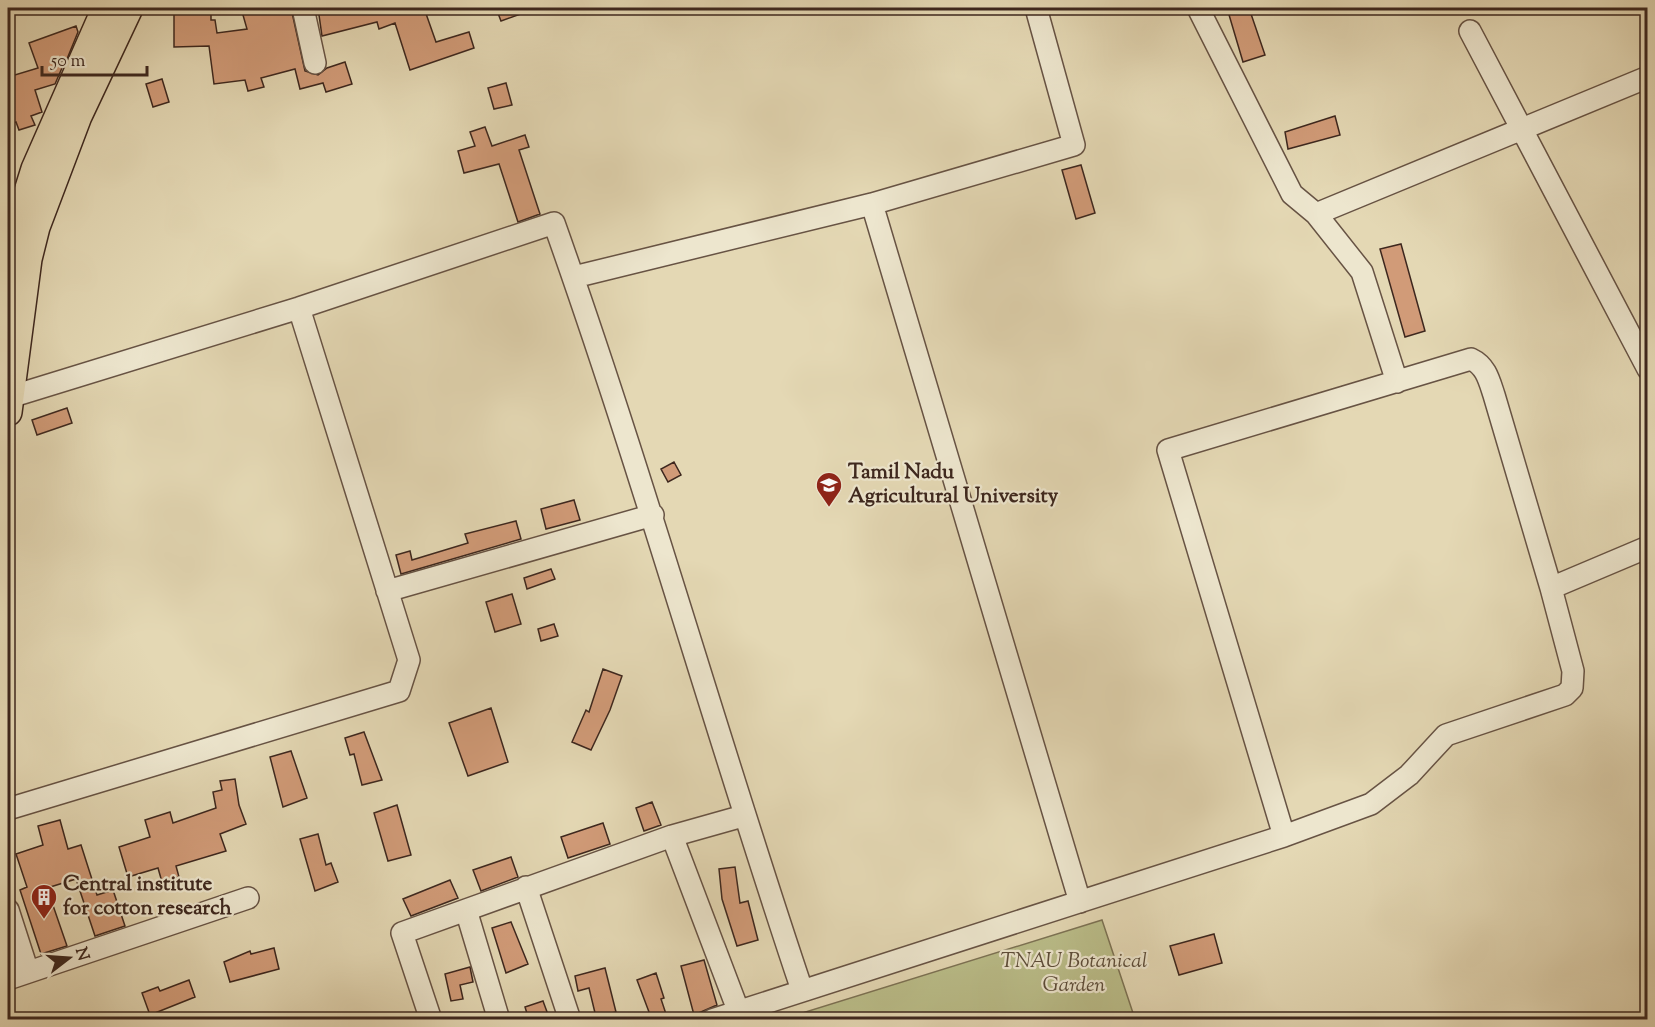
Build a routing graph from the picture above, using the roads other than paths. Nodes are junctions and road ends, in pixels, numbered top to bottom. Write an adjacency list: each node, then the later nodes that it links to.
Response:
1 (106, 8): 12 (main road)
2 (129, 8): 17 (main road)
3 (303, 8): 7 (street)
4 (1036, 8): 10 (street)
5 (1198, 8): 11 (street)
6 (1470, 31): 9 (street)
7 (315, 63)
8 (1647, 76): 9 (street)
9 (1521, 128): 11 (street); 15 (street)
10 (872, 204): 13 (street); 28 (street)
11 (1316, 214): 16 (street)
12 (8, 255)
13 (574, 277): 14 (street); 18 (street)
14 (299, 308): 17 (street); 21 (street)
15 (1647, 369)
16 (1397, 382): 20 (street); 25 (street)
17 (9, 404)
18 (653, 515): 21 (street); 23 (street)
19 (1647, 547): 20 (street)
20 (1551, 588): 25 (street)
21 (387, 591): 22 (street)
22 (8, 809)
23 (743, 816): 24 (street); 33 (street)
24 (672, 836): 26 (street); 34 (street)
25 (1284, 836): 28 (street)
26 (526, 887): 29 (street); 37 (street)
27 (248, 898): 31 (street)
28 (1080, 902): 33 (street)
29 (466, 909): 35 (street); 36 (street)
30 (8, 910): 31 (street)
31 (28, 972): 32 (street)
32 (8, 979)
33 (802, 990): 34 (street)
34 (738, 1010): 38 (street)
35 (431, 1020)
36 (499, 1020)
37 (570, 1020)
38 (712, 1020)

